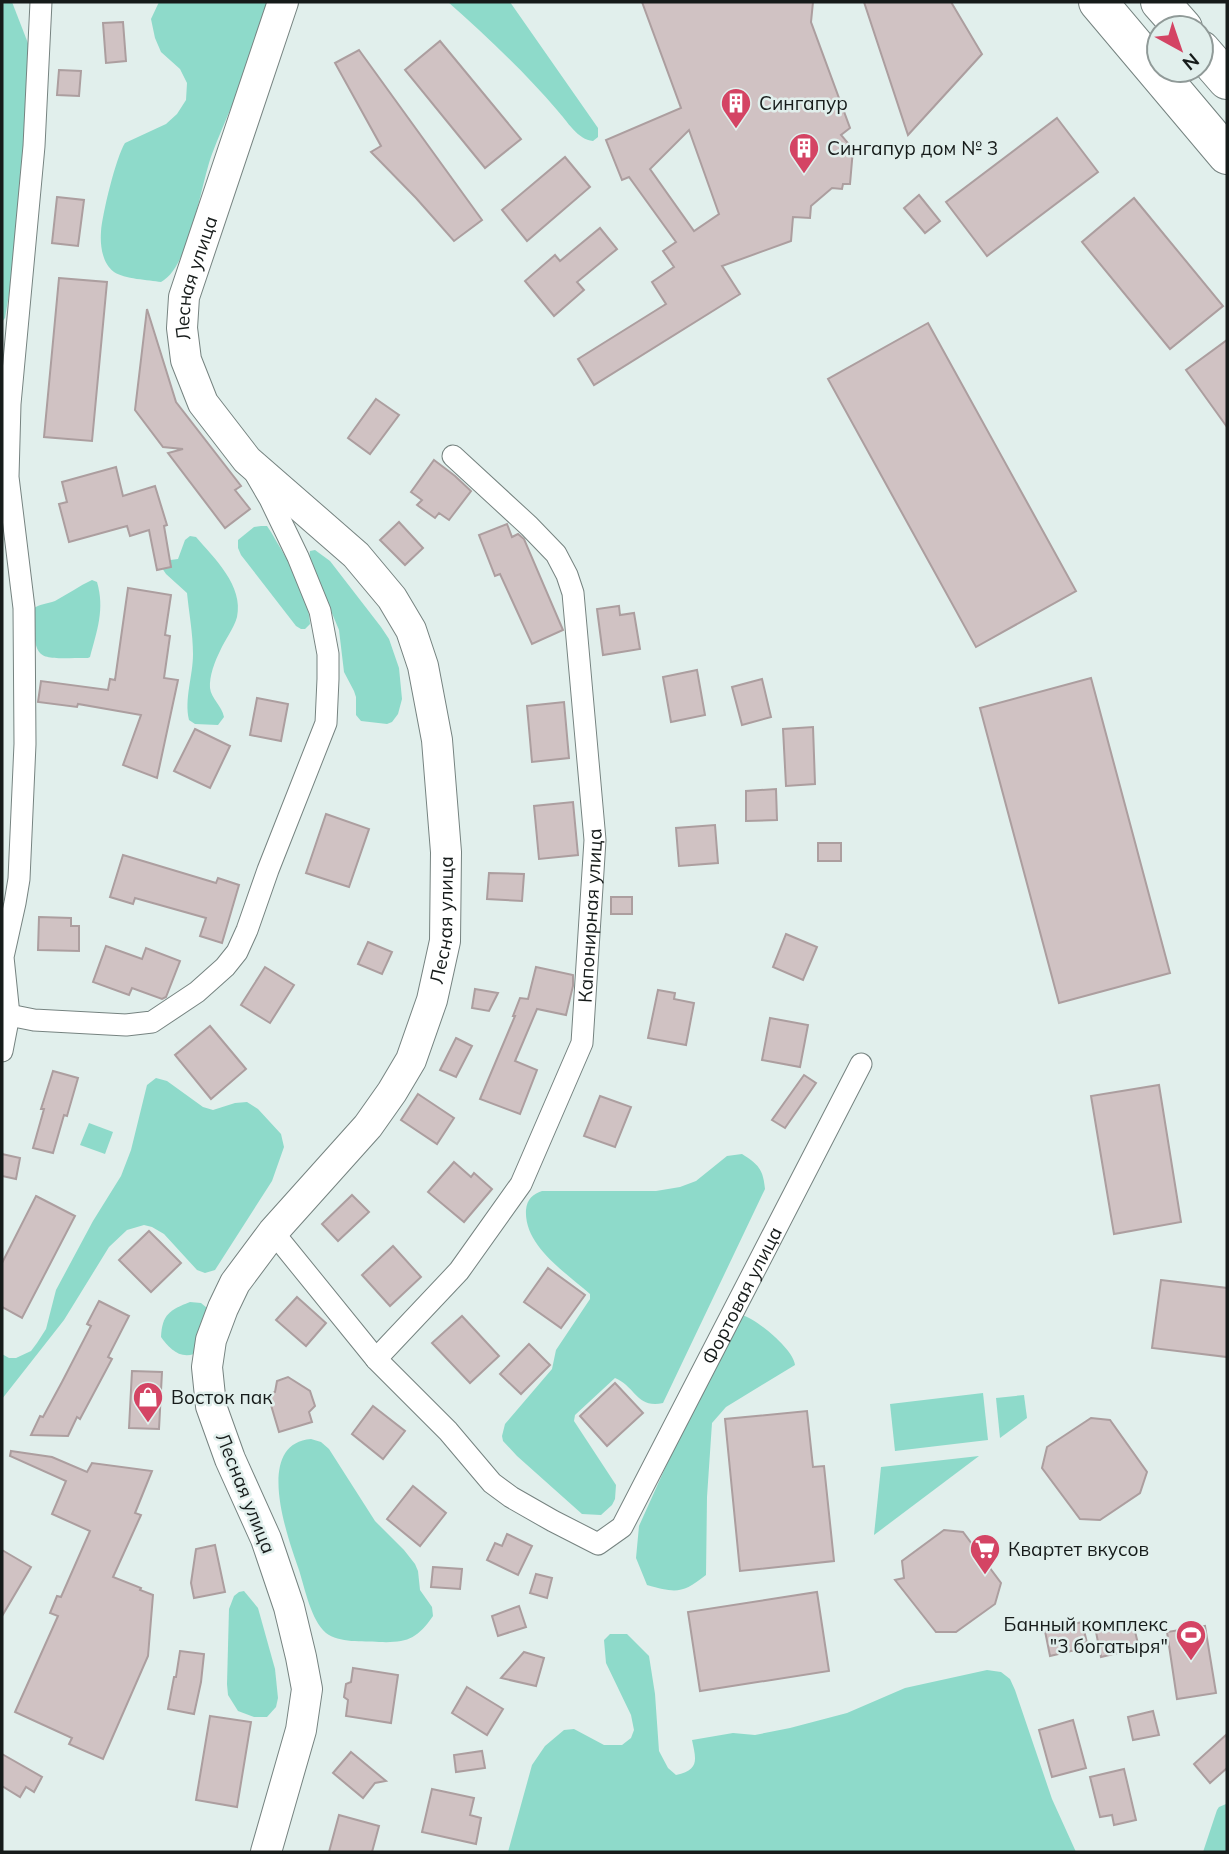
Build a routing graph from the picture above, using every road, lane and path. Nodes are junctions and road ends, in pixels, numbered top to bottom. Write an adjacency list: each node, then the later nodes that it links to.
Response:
1 (41, 2): 9 (street)
2 (283, 2): 8 (main road, Лесная улица)
3 (1098, 2): 6 (highway)
4 (1215, 66): 5 (highway)
5 (1227, 80)
6 (1227, 155)
7 (453, 456): 13 (street, Капонирная улица)
8 (247, 460): 9 (street); 12 (main road, Лесная улица)
9 (9, 1014): 10 (street)
10 (2, 1051)
11 (860, 1064): 13 (street, Фортовая улица)
12 (274, 1232): 13 (street); 14 (main road, Лесная улица)
13 (376, 1359)
14 (266, 1852)

